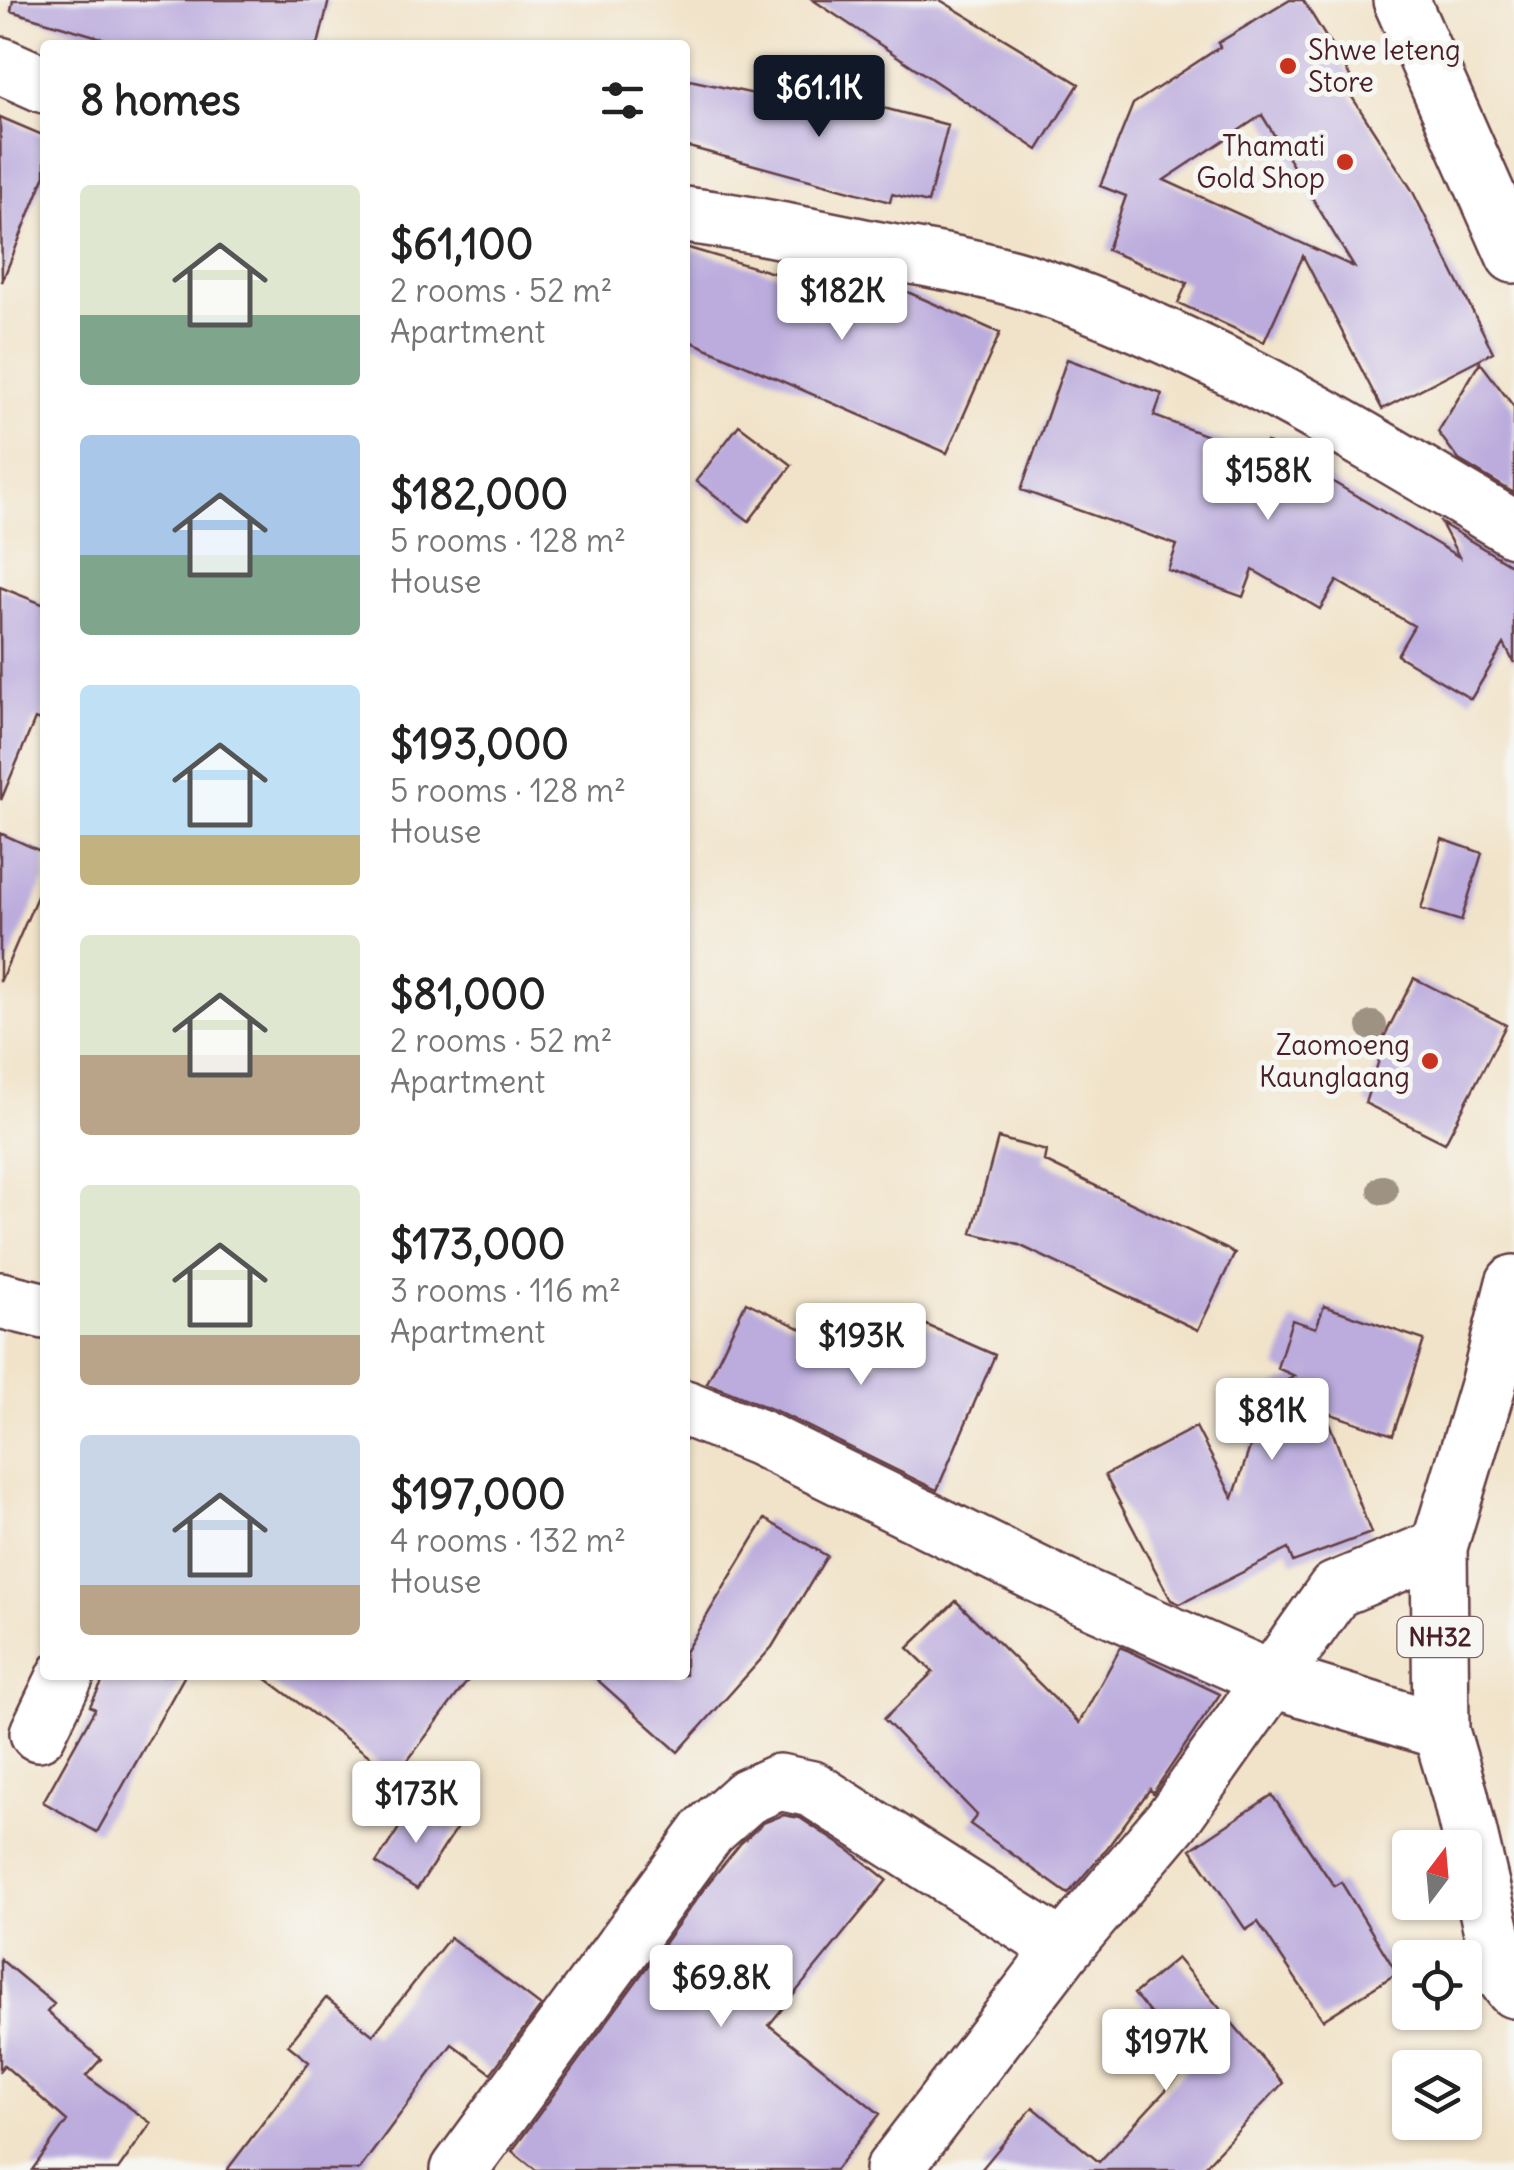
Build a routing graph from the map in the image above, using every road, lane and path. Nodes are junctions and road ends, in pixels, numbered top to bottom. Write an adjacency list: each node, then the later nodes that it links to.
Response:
1 (1401, 0): 5 (main road)
2 (0, 65): 3 (main road)
3 (40, 83)
4 (690, 216): 6 (main road)
5 (1514, 255)
6 (1514, 529)
7 (1514, 1283): 11 (main road, NH32)
8 (0, 1300): 9 (main road)
9 (40, 1311)
10 (690, 1410): 12 (main road)
11 (1439, 1547): 12 (main road); 14 (main road, NH32)
12 (1271, 1679): 14 (main road); 16 (main road)
13 (64, 1680): 15 (main road)
14 (1441, 1731): 17 (main road, NH32)
15 (38, 1733)
16 (1063, 1949): 18 (main road); 19 (main road)
17 (1514, 1990)
18 (459, 2170)
19 (892, 2170)

